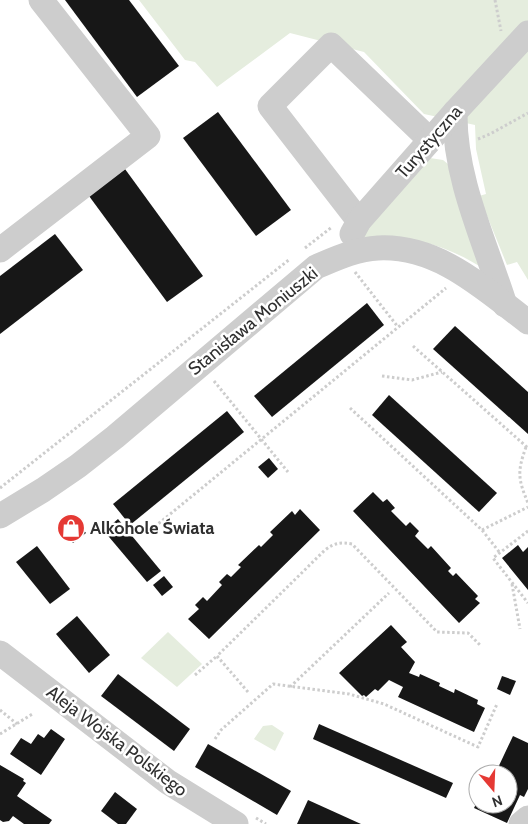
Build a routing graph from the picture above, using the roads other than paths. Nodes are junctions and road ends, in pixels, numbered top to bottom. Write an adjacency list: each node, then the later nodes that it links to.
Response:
1 (41, 0): 6 (street)
2 (528, 33): 3 (street, Turystyczna)
3 (455, 112): 4 (street, Turystyczna); 8 (street)
4 (430, 140): 5 (street, Turystyczna); 5 (street)
5 (356, 216): 7 (street, Turystyczna)
6 (0, 250)
7 (348, 263): 8 (street, Stanisława Moniuszki); 10 (street, Stanisława Moniuszki)
8 (505, 305): 9 (street, Stanisława Moniuszki)
9 (528, 322)
10 (0, 516)
11 (0, 653): 13 (street, Aleja Wojska Polskiego)
12 (528, 818): 14 (street)
13 (236, 824)
14 (521, 824)

